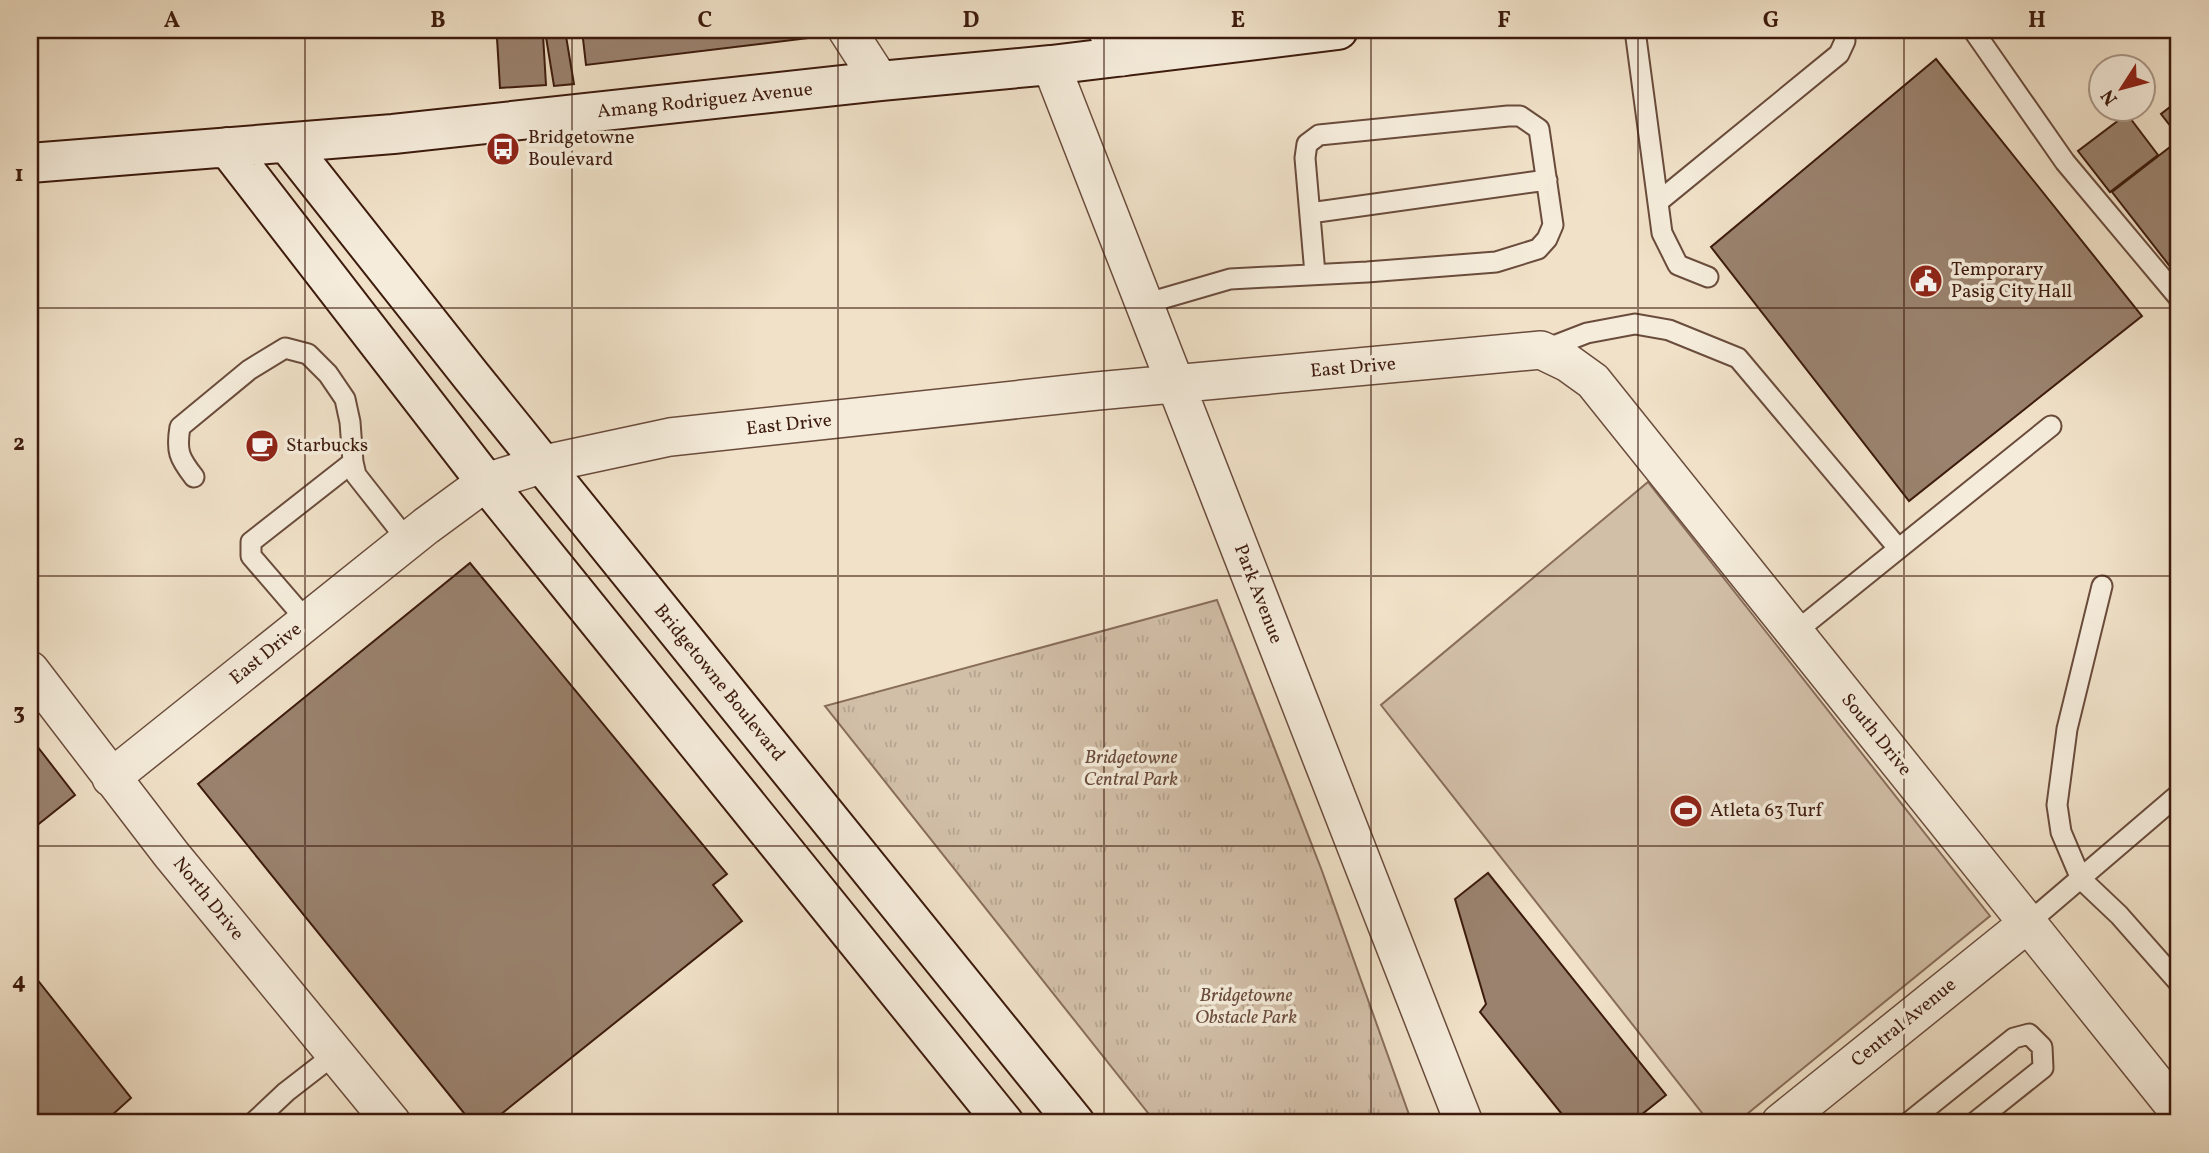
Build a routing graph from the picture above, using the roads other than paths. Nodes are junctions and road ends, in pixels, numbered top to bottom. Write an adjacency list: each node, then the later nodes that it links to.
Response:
1 (847, 30): 8 (street)
2 (1338, 30): 6 (street, Amang Rodriguez Avenue)
3 (1635, 30): 13 (lane)
4 (1843, 30): 13 (lane)
5 (1973, 30): 17 (lane)
6 (1114, 43): 7 (street, Amang Rodriguez Avenue)
7 (1051, 65): 8 (street, Amang Rodriguez Avenue); 18 (street, Park Avenue)
8 (880, 81): 9 (street, Amang Rodriguez Avenue)
9 (287, 143): 10 (street, Amang Rodriguez Avenue); 23 (street, Bridgetowne Boulevard)
10 (227, 147): 11 (street, Amang Rodriguez Avenue); 25 (street)
11 (30, 163)
12 (1547, 180): 14 (lane); 14 (lane); 15 (lane)
13 (1658, 202): 16 (lane)
14 (1310, 213): 15 (lane)
15 (1315, 274): 18 (lane)
16 (1707, 277)
17 (2179, 298)
18 (1144, 304): 20 (street, Park Avenue)
19 (1555, 357): 20 (street, East Drive); 27 (lane); 30 (street, South Drive)
20 (1176, 384): 23 (street, East Drive); 43 (street, Park Avenue)
21 (2051, 426): 27 (lane)
22 (352, 462): 24 (lane); 26 (lane); 29 (lane)
23 (544, 464): 25 (street, East Drive); 42 (street, Bridgetowne Boulevard)
24 (194, 477)
25 (486, 482): 26 (street, East Drive); 41 (street)
26 (408, 541): 29 (street, East Drive)
27 (1898, 548): 30 (lane)
28 (2102, 586): 34 (lane)
29 (307, 621): 32 (street, East Drive)
30 (1794, 633): 35 (street, South Drive)
31 (30, 670): 32 (street, North Drive)
32 (111, 778): 37 (street, North Drive)
33 (2179, 794): 34 (lane)
34 (2081, 879): 35 (lane); 36 (lane)
35 (2027, 924): 38 (street, South Drive); 44 (street, Central Avenue)
36 (2179, 983)
37 (335, 1054): 39 (lane); 40 (street, North Drive)
38 (2179, 1112)
39 (253, 1123)
40 (392, 1123)
41 (1004, 1123)
42 (1075, 1123)
43 (1464, 1123)
44 (1780, 1123)
45 (1908, 1123): 46 (lane)
46 (1974, 1123)

